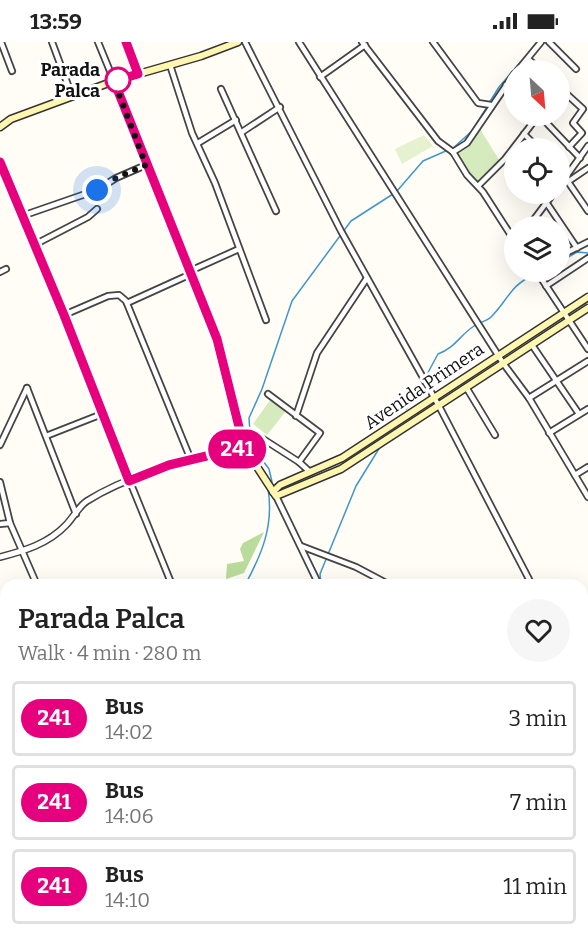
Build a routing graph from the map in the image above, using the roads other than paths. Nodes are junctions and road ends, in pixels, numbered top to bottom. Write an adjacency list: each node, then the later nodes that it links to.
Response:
1 (1, 42): 15 (street)
2 (52, 42): 21 (street)
3 (98, 42): 18 (street)
4 (126, 42): 16 (street)
5 (238, 42): 13 (main road)
6 (245, 42): 24 (street)
7 (299, 42): 17 (street)
8 (433, 42): 23 (street)
9 (541, 42): 12 (street)
10 (549, 42): 14 (street)
11 (363, 44): 17 (street); 39 (street)
12 (528, 59)
13 (170, 65): 16 (main road); 35 (street)
14 (576, 69)
15 (12, 71)
16 (138, 74): 18 (main road)
17 (320, 77): 75 (street)
18 (114, 81): 21 (main road); 42 (main road)
19 (504, 88): 23 (street)
20 (221, 89): 27 (street)
21 (72, 96): 30 (main road)
22 (570, 98): 25 (street)
23 (491, 105): 39 (street)
24 (280, 107): 31 (street); 63 (street)
25 (583, 109): 26 (street); 36 (street)
26 (588, 114)
27 (236, 120): 31 (street); 35 (street)
28 (531, 126): 32 (street)
29 (549, 126): 34 (street)
30 (0, 127)
31 (242, 132): 51 (street)
32 (524, 134): 33 (street); 47 (street)
33 (528, 138)
34 (560, 138)
35 (198, 143): 57 (street)
36 (570, 146)
37 (588, 146): 40 (street)
38 (570, 148): 40 (street)
39 (453, 152): 47 (street)
40 (580, 158): 44 (street)
41 (0, 162): 52 (street)
42 (146, 165): 52 (street); 62 (main road)
43 (588, 168): 45 (street)
44 (570, 176)
45 (570, 178)
46 (570, 182): 50 (street)
47 (478, 186): 53 (street)
48 (547, 204): 56 (street)
49 (97, 209): 55 (street)
50 (588, 209)
51 (276, 211)
52 (22, 216): 55 (street)
53 (504, 225)
54 (588, 242): 56 (street)
55 (34, 245): 70 (street)
56 (577, 248): 58 (street)
57 (239, 249): 62 (street); 71 (street)
58 (570, 251)
59 (588, 258): 65 (street)
60 (6, 269): 61 (street)
61 (0, 272)
62 (191, 273): 67 (street); 93 (main road)
63 (367, 278): 81 (street); 87 (street)
64 (543, 282): 65 (street)
65 (546, 286): 69 (street)
66 (588, 297): 69 (main road, Avenida Primera)
67 (127, 303): 70 (street); 94 (street)
68 (588, 308): 72 (main road, Avenida Primera)
69 (563, 313): 72 (street); 75 (main road, Avenida Primera)
70 (64, 315): 85 (street)
71 (266, 320)
72 (569, 321): 73 (main road, Avenida Primera); 74 (street)
73 (532, 345): 77 (main road, Avenida Primera); 78 (street)
74 (588, 349)
75 (498, 354): 77 (street); 81 (main road, Avenida Primera)
76 (588, 361): 78 (street)
77 (503, 363): 79 (main road, Avenida Primera); 82 (street)
78 (556, 381): 82 (street); 86 (street)
79 (466, 387): 83 (main road, Avenida Primera); 89 (street)
80 (268, 394): 87 (street)
81 (433, 398): 83 (street); 97 (main road, Avenida Primera)
82 (529, 398): 88 (street)
83 (438, 405): 101 (main road, Avenida Primera); 113 (street)
84 (588, 409): 86 (street)
85 (102, 414): 90 (street); 99 (street)
86 (579, 414): 88 (street)
87 (296, 416): 95 (street)
88 (549, 433): 98 (street)
89 (495, 435)
90 (46, 436): 92 (street); 103 (street)
91 (260, 436): 95 (street)
92 (0, 445)
93 (244, 447): 94 (street); 101 (main road)
94 (191, 460): 99 (street)
95 (299, 462): 97 (street)
96 (588, 467): 98 (street)
97 (310, 472): 101 (main road, Avenida Primera)
98 (575, 475): 102 (street)
99 (129, 481): 103 (street); 110 (street)
100 (0, 482): 104 (street)
101 (274, 494): 106 (street)
102 (588, 497)
103 (76, 514): 107 (street)
104 (10, 523): 105 (street); 107 (street)
105 (0, 524)
106 (301, 546): 111 (street); 112 (street)
107 (22, 552): 108 (street); 109 (street)
108 (0, 557)
109 (34, 579)
110 (170, 579)
111 (316, 579)
112 (379, 579)
113 (529, 579)

